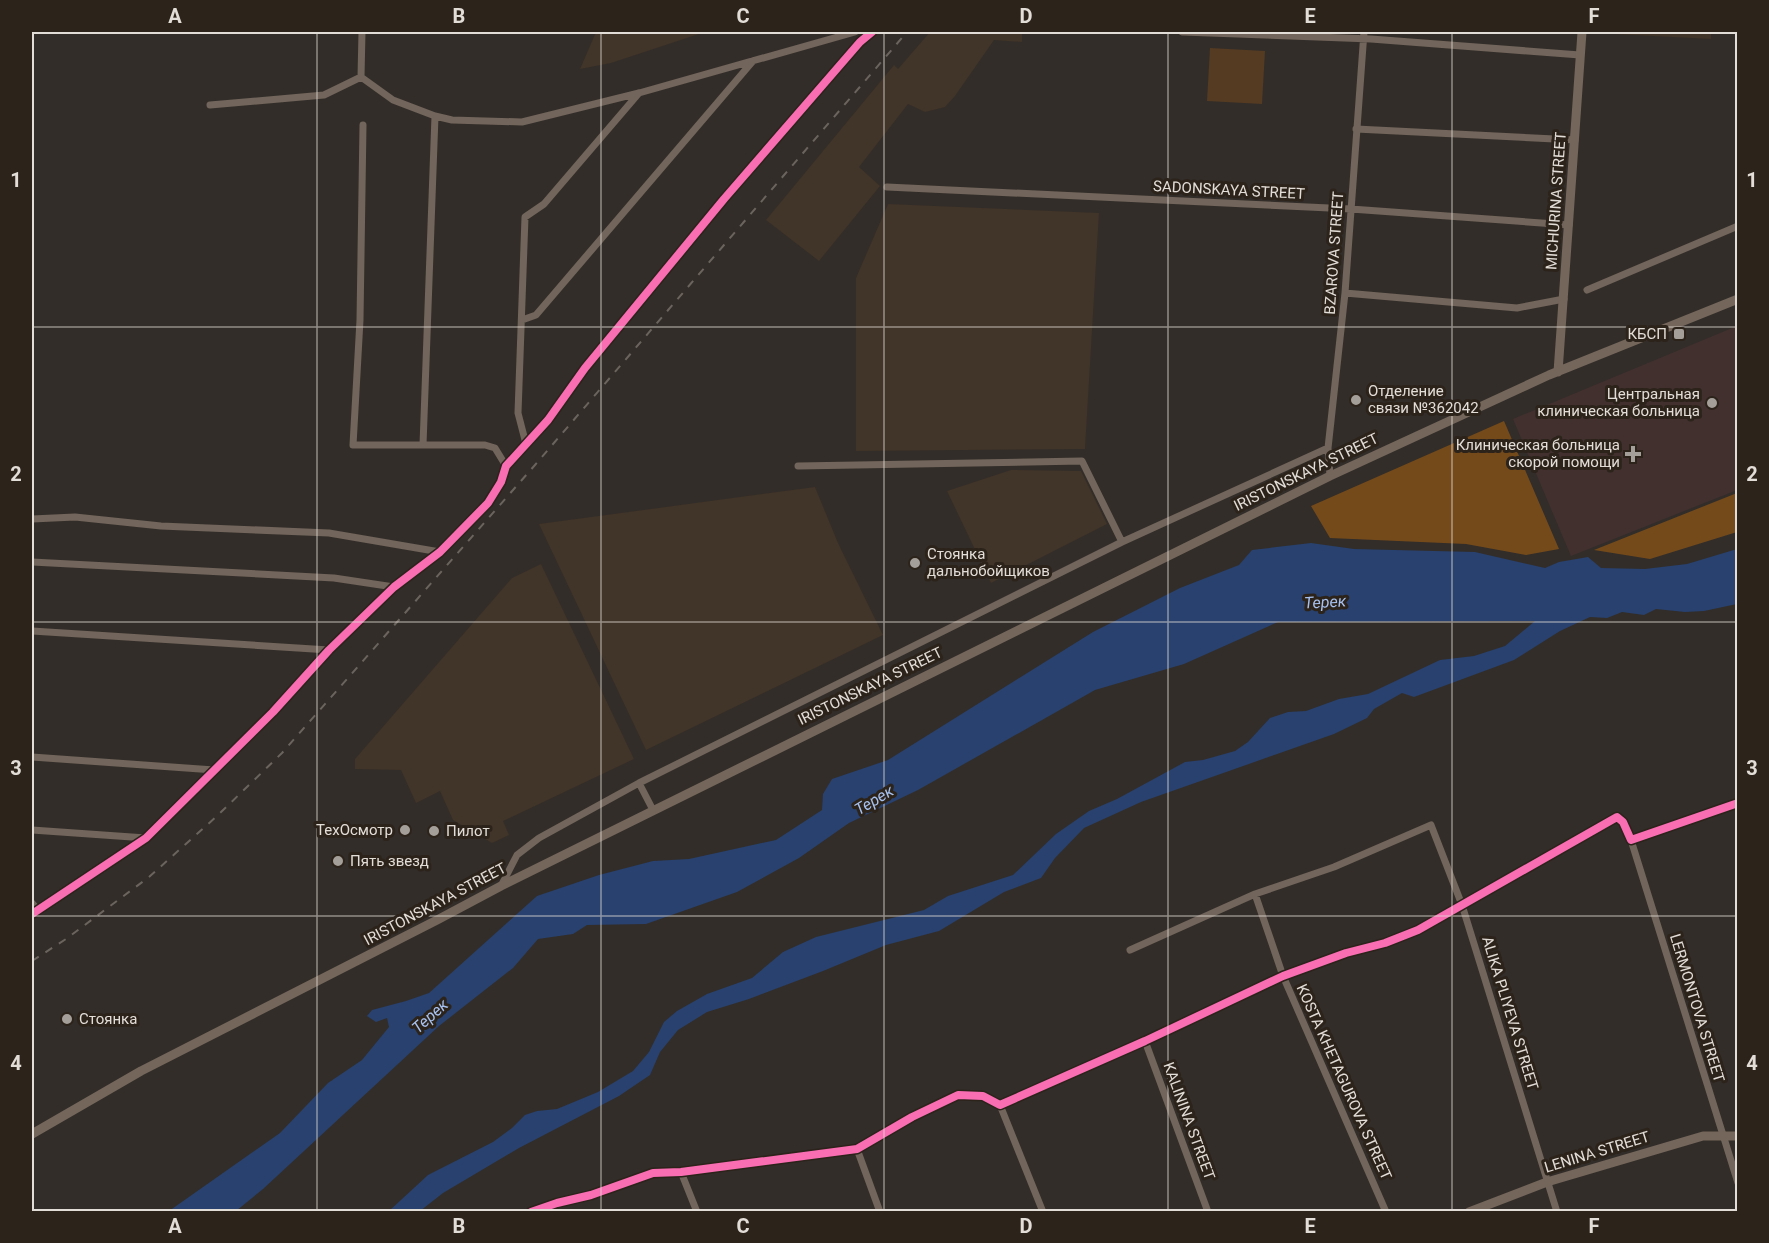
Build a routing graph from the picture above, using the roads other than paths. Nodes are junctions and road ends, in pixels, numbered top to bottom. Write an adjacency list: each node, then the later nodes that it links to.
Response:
1 (362, 32): 10 (street)
2 (855, 32): 9 (street)
3 (872, 32): 27 (street)
4 (1182, 32): 5 (street)
5 (1203, 32): 7 (street)
6 (1582, 32): 8 (main road, MICHURINA STREET)
7 (1364, 35): 8 (street); 15 (street, BZAROVA STREET)
8 (1580, 56): 16 (main road, MICHURINA STREET)
9 (753, 61): 11 (street); 25 (street)
10 (361, 77): 12 (street); 13 (street)
11 (639, 93): 13 (street); 25 (street)
12 (210, 105)
13 (435, 116): 28 (street)
14 (363, 125): 28 (street)
15 (1356, 129): 16 (street); 18 (street, BZAROVA STREET)
16 (1575, 140): 19 (main road, MICHURINA STREET)
17 (887, 187): 18 (street, SADONSKAYA STREET)
18 (1351, 209): 19 (street, SADONSKAYA STREET); 22 (street, BZAROVA STREET)
19 (1569, 225): 23 (main road, MICHURINA STREET)
20 (1737, 226): 21 (street)
21 (1587, 290)
22 (1345, 293): 23 (street); 29 (street, BZAROVA STREET)
23 (1564, 299): 26 (main road, MICHURINA STREET)
24 (1737, 299): 26 (main road, IRISTONSKAYA STREET)
25 (522, 320): 27 (street)
26 (1558, 372): 32 (main road, IRISTONSKAYA STREET)
27 (526, 444): 30 (street)
28 (423, 445): 30 (street)
29 (1328, 448): 32 (street, BZAROVA STREET); 34 (street)
30 (506, 466): 35 (street)
31 (798, 466): 34 (street)
32 (1330, 476): 44 (main road, IRISTONSKAYA STREET)
33 (32, 519): 35 (street)
34 (1122, 542): 42 (street)
35 (440, 552): 37 (street)
36 (32, 562): 37 (street)
37 (394, 587): 39 (street)
38 (32, 631): 39 (street)
39 (329, 650): 41 (street)
40 (32, 757): 41 (street)
41 (214, 770): 46 (street)
42 (639, 783): 44 (street); 48 (street)
43 (1737, 803): 47 (street)
44 (653, 810): 48 (main road, IRISTONSKAYA STREET)
45 (32, 830): 46 (street)
46 (146, 838): 52 (street)
47 (1631, 840): 51 (street, LERMONTOVA STREET); 58 (street, LERMONTOVA STREET)
48 (501, 885): 57 (main road, IRISTONSKAYA STREET)
49 (1255, 894): 51 (street, ALIKA PLIYEVA STREET); 53 (street); 54 (street, KOSTA KHETAGUROVA STREET)
50 (32, 903): 52 (street)
51 (1462, 905): 54 (street); 62 (street, ALIKA PLIYEVA STREET)
52 (35, 912)
53 (1130, 950)
54 (1283, 976): 55 (street); 69 (street, KOSTA KHETAGUROVA STREET)
55 (1145, 1041): 56 (street); 68 (street, KALININA STREET)
56 (1000, 1105): 60 (street); 67 (street)
57 (32, 1134)
58 (1722, 1135): 59 (main road, LENINA STREET); 62 (main road, LENINA STREET); 63 (street, LERMONTOVA STREET)
59 (1737, 1136)
60 (857, 1149): 61 (street); 66 (street)
61 (681, 1172): 64 (street); 65 (street)
62 (1547, 1182): 70 (main road, LENINA STREET); 71 (street, ALIKA PLIYEVA STREET)
63 (1737, 1183)
64 (531, 1212)
65 (697, 1212)
66 (880, 1212)
67 (1043, 1212)
68 (1208, 1212)
69 (1386, 1212)
70 (1469, 1212)
71 (1557, 1212)

